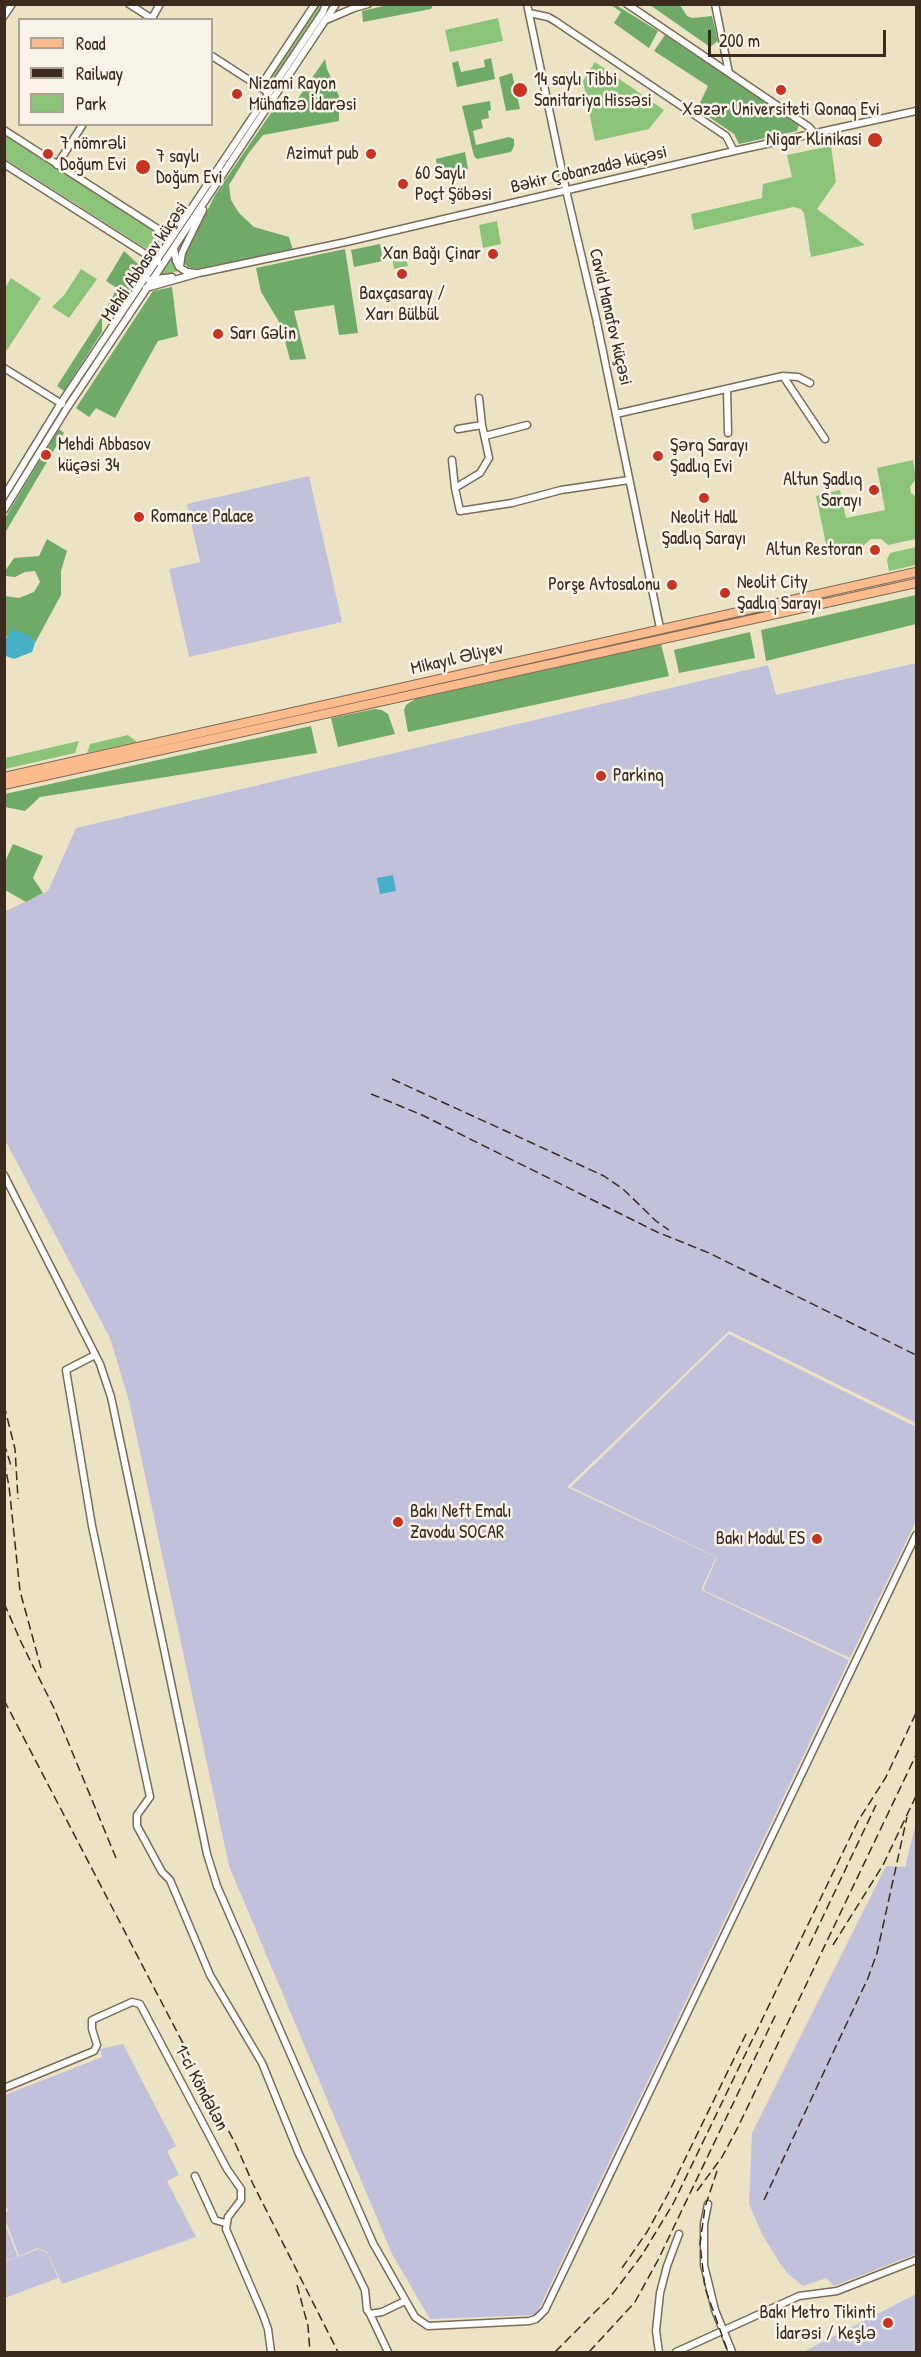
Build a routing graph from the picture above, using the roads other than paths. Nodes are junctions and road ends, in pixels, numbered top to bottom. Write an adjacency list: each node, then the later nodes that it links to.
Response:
1 (12, 4): 12 (street)
2 (129, 4): 13 (street)
3 (160, 4): 14 (street)
4 (315, 4): 18 (street)
5 (326, 4): 19 (street, Mehdi Abbasov küçəsi)
6 (336, 4): 15 (street, Mehdi Abbasov küçəsi)
7 (368, 4): 15 (street)
8 (527, 4): 11 (street, Cavid Manafov küçəsi)
9 (627, 4): 17 (street)
10 (716, 4): 17 (street)
11 (529, 13): 24 (street); 28 (street, Cavid Manafov küçəsi)
12 (4, 16)
13 (150, 18)
14 (153, 18)
15 (325, 20): 27 (street, Mehdi Abbasov küçəsi)
16 (213, 57): 18 (street)
17 (729, 73): 23 (street)
18 (260, 87): 19 (street)
19 (269, 93): 29 (street, Mehdi Abbasov küçəsi)
20 (916, 111): 23 (street, Bəkir Çobanzadə küçəsi)
21 (82, 126): 26 (street)
22 (4, 130): 26 (street)
23 (814, 133): 24 (street, Bəkir Çobanzadə küçəsi)
24 (734, 151): 28 (street, Bəkir Çobanzadə küçəsi)
25 (4, 164): 31 (street)
26 (57, 165): 29 (street)
27 (214, 186): 30 (street, Mehdi Abbasov küçəsi); 33 (street)
28 (566, 190): 34 (street, Bəkir Çobanzadə küçəsi); 44 (street, Cavid Manafov küçəsi)
29 (171, 237): 30 (street); 31 (street, Mehdi Abbasov küçəsi)
30 (174, 246): 32 (street, Mehdi Abbasov küçəsi); 33 (street)
31 (155, 260): 32 (street); 36 (street, Mehdi Abbasov küçəsi)
32 (164, 261): 35 (street, Mehdi Abbasov küçəsi)
33 (182, 269): 34 (street)
34 (199, 273): 35 (street); 37 (street)
35 (151, 280): 36 (street); 37 (street, Mehdi Abbasov küçəsi)
36 (141, 281): 43 (street, Mehdi Abbasov küçəsi)
37 (146, 288): 43 (street, Mehdi Abbasov küçəsi)
38 (4, 368): 43 (street)
39 (783, 376): 40 (street); 41 (street); 50 (street)
40 (810, 383)
41 (727, 389): 44 (street); 48 (street)
42 (479, 398): 45 (street)
43 (64, 405): 54 (street, Mehdi Abbasov küçəsi); 55 (street, Mehdi Abbasov küçəsi)
44 (616, 414): 52 (street, Cavid Manafov küçəsi)
45 (482, 425): 47 (street); 49 (street)
46 (527, 425): 49 (street)
47 (458, 429)
48 (728, 433)
49 (485, 436): 53 (street)
50 (825, 439)
51 (452, 460): 53 (street)
52 (628, 480): 53 (street); 58 (street, Cavid Manafov küçəsi)
53 (455, 488)
54 (4, 496)
55 (4, 510)
56 (916, 572): 58 (main road, Mikayıl Əliyev)
57 (916, 583): 60 (main road, Mikayıl Əliyev)
58 (660, 628): 59 (main road, Mikayıl Əliyev)
59 (4, 777)
60 (4, 785)
61 (4, 1175): 62 (street)
62 (95, 1355): 70 (street); 71 (street)
63 (916, 1535): 70 (street)
64 (4, 2088): 67 (street, 1-ci Köndələn)
65 (195, 2176): 67 (street)
66 (708, 2204): 72 (street)
67 (225, 2223): 73 (street)
68 (679, 2234): 75 (street)
69 (916, 2260): 72 (street)
70 (405, 2301): 71 (street)
71 (370, 2314): 74 (street)
72 (723, 2332): 76 (street); 77 (street)
73 (271, 2352)
74 (388, 2352)
75 (659, 2352)
76 (676, 2352)
77 (732, 2352)

